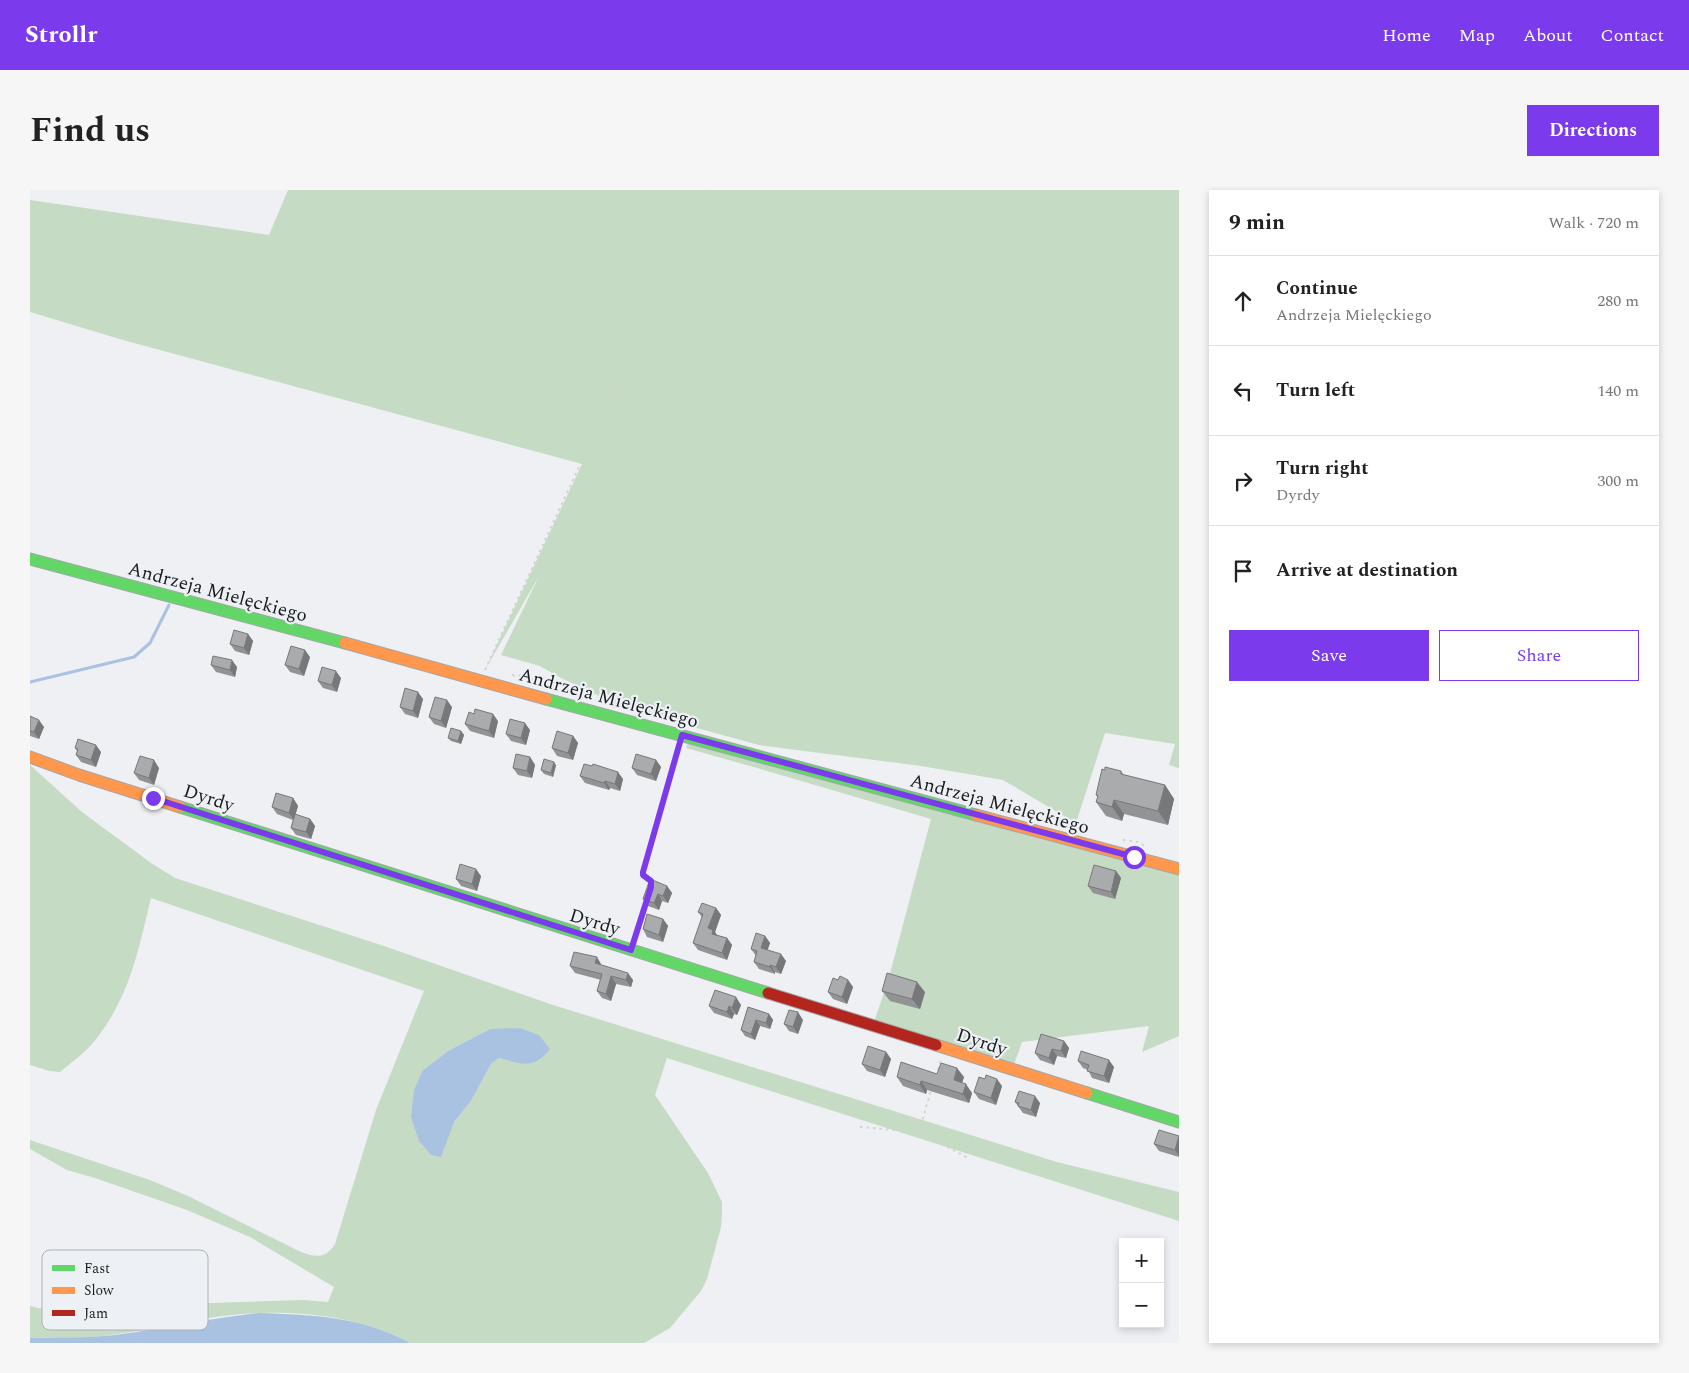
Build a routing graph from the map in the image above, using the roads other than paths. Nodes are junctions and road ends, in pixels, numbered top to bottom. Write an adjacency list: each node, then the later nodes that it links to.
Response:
1 (30, 559): 3 (street, Andrzeja Mielęckiego)
2 (30, 757): 4 (street, Dyrdy)
3 (1179, 869)
4 (1179, 1122)

